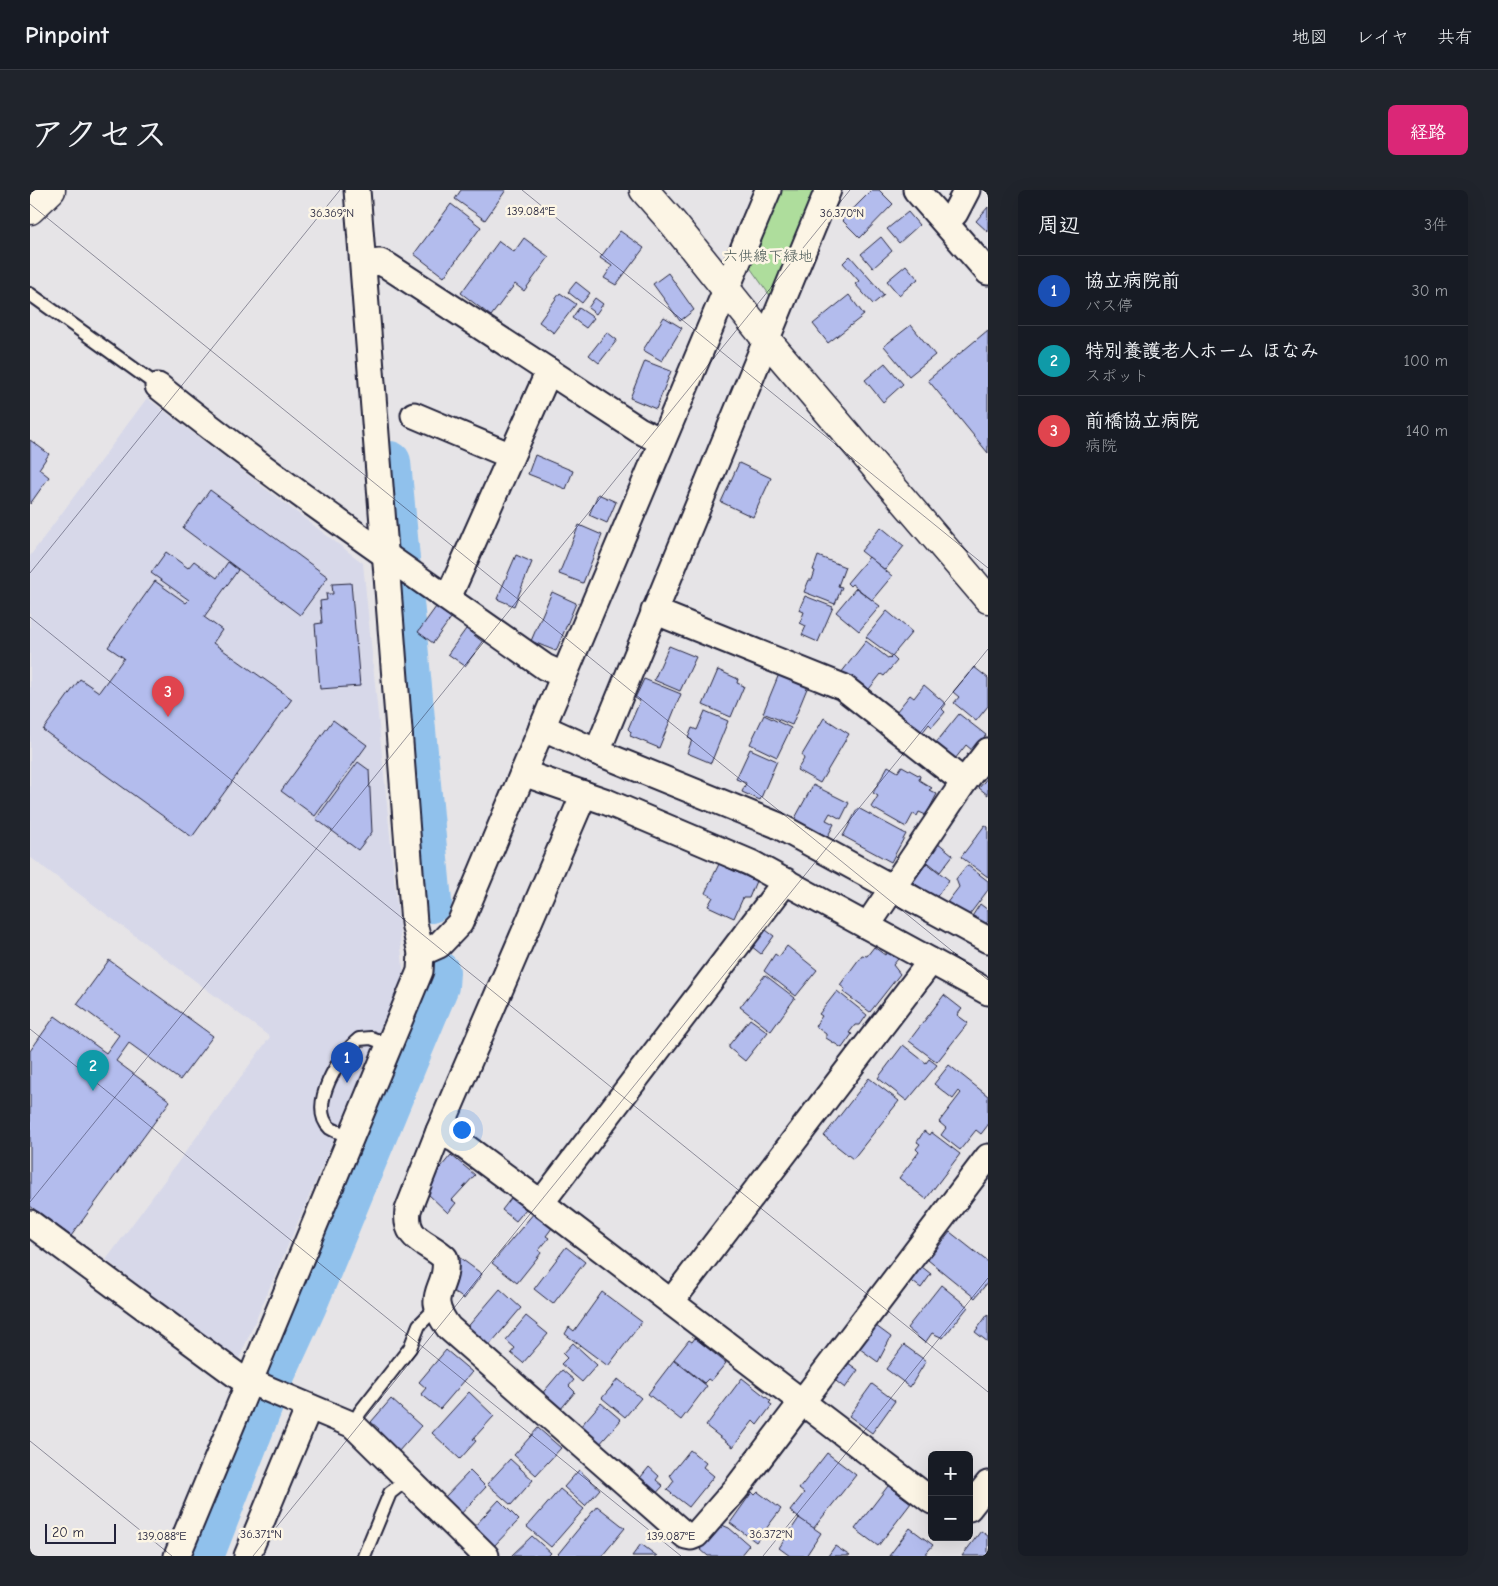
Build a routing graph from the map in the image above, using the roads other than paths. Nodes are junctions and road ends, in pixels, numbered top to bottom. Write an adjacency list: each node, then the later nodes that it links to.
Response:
1 (51, 190): 8 (street)
2 (357, 190): 10 (street)
3 (644, 190): 12 (street)
4 (768, 190): 12 (street)
5 (828, 190): 14 (street)
6 (916, 190): 9 (street)
7 (967, 190): 9 (street)
8 (30, 210)
9 (946, 222): 11 (street)
10 (364, 264): 15 (street); 20 (street)
11 (988, 272)
12 (726, 288): 14 (street); 18 (street)
13 (30, 294): 16 (lane)
14 (766, 339): 22 (street); 23 (street)
15 (549, 371): 18 (street); 19 (street)
16 (158, 386): 20 (street)
17 (414, 415): 19 (street)
18 (661, 441): 24 (street)
19 (511, 456): 21 (street)
20 (387, 556): 21 (street); 35 (street)
21 (448, 598): 24 (street)
22 (988, 599)
23 (654, 611): 27 (street); 29 (street)
24 (563, 675): 25 (street)
25 (542, 727): 27 (street); 28 (street)
26 (988, 751): 29 (street)
27 (597, 752): 32 (street)
28 (523, 773): 30 (street); 35 (street)
29 (964, 782): 32 (street)
30 (584, 794): 31 (street); 39 (street)
31 (786, 882): 33 (street); 42 (street)
32 (894, 889): 33 (street); 34 (street)
33 (867, 926): 36 (street)
34 (988, 940)
35 (420, 954): 38 (street)
36 (931, 961): 37 (street); 44 (street)
37 (988, 992)
38 (380, 1041): 40 (street); 40 (lane)
39 (439, 1131): 42 (street); 45 (street)
40 (341, 1133): 46 (street)
41 (988, 1157): 47 (street)
42 (541, 1203): 44 (street)
43 (30, 1223): 46 (street)
44 (671, 1302): 47 (street)
45 (436, 1308): 47 (street); 49 (lane)
46 (261, 1387): 48 (street); 54 (street)
47 (802, 1402): 52 (street)
48 (309, 1407): 49 (street); 55 (street)
49 (353, 1425): 50 (street)
50 (408, 1478): 56 (lane); 57 (street)
51 (988, 1484): 53 (street)
52 (928, 1498)
53 (973, 1503)
54 (177, 1556)
55 (247, 1556)
56 (364, 1556)
57 (486, 1556)

